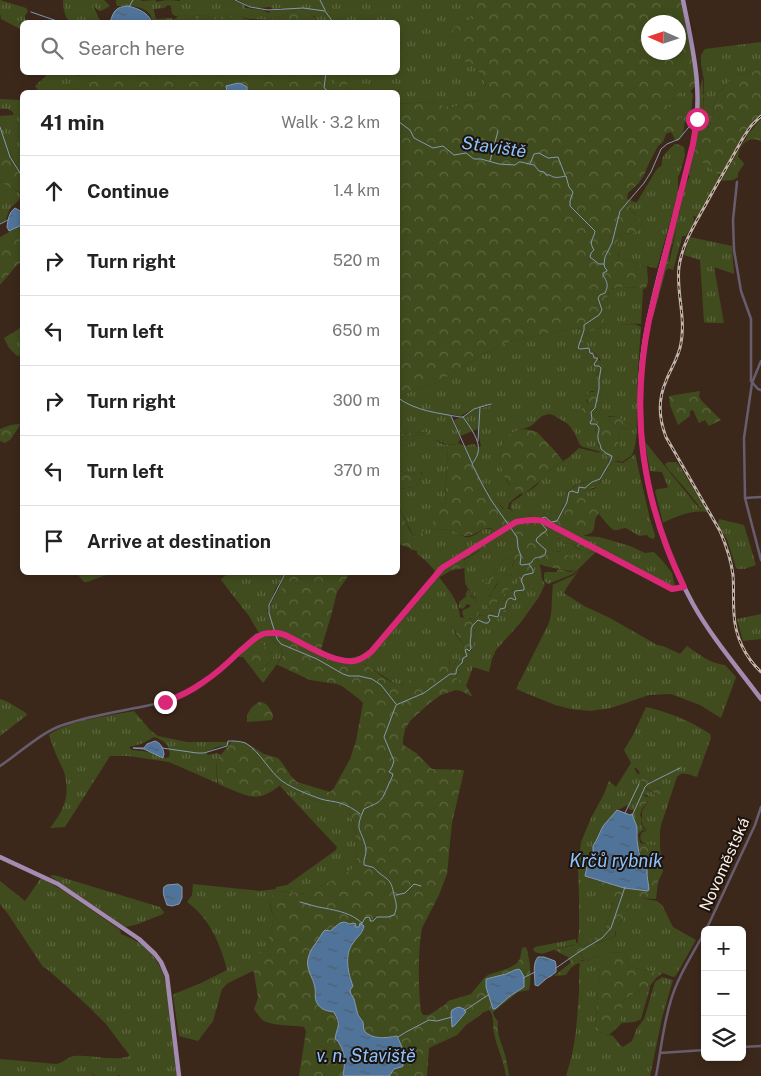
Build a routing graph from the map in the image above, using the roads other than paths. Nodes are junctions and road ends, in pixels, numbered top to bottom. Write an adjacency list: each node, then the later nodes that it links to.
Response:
1 (683, 0): 9 (main road)
2 (737, 182): 4 (street)
3 (761, 361): 4 (street)
4 (752, 383): 5 (street); 7 (street)
5 (761, 390)
6 (761, 497): 7 (street)
7 (745, 498): 8 (street)
8 (761, 560)
9 (684, 587): 10 (main road); 11 (street)
10 (761, 699)
11 (0, 766)
12 (761, 807): 14 (street, Novoměstská)
13 (0, 857): 20 (main road)
14 (707, 926)
15 (701, 939): 19 (street, Novoměstská)
16 (761, 1046): 17 (street)
17 (746, 1047)
18 (701, 1050): 19 (street)
19 (660, 1053): 21 (street, Novoměstská)
20 (179, 1076)
21 (656, 1076)

